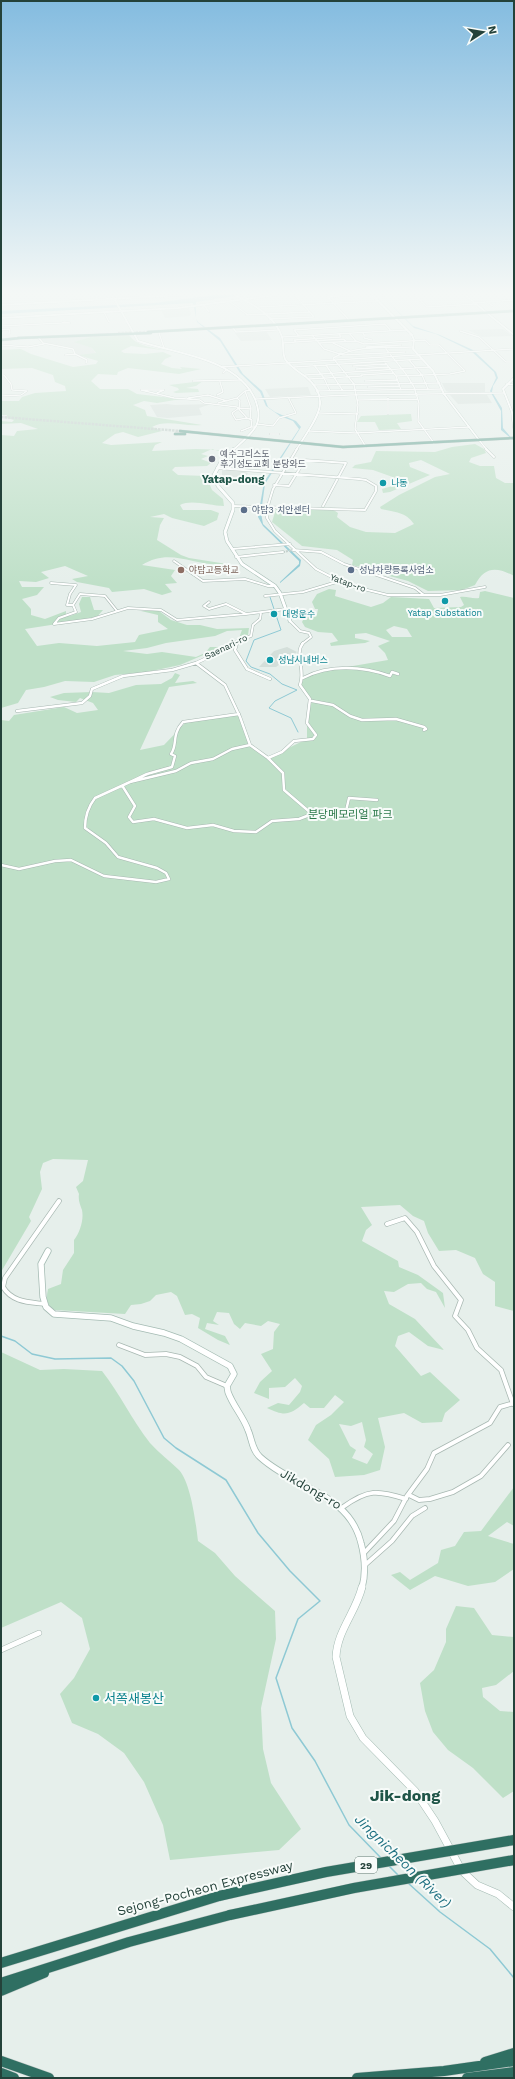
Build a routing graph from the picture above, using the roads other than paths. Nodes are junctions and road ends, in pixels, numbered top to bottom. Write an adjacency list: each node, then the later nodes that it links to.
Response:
1 (27, 392): 16 (street)
2 (150, 392): 9 (street)
3 (223, 392): 14 (street)
4 (244, 392): 19 (street)
5 (245, 392): 29 (street)
6 (252, 392): 21 (main road)
7 (316, 392): 17 (main road)
8 (356, 392): 15 (street)
9 (157, 393): 20 (street)
10 (504, 393): 13 (street); 31 (main road)
11 (387, 394): 12 (street); 15 (street); 24 (street)
12 (416, 394): 13 (street); 22 (street)
13 (444, 394): 39 (main road)
14 (217, 395): 20 (street); 25 (street)
15 (357, 395): 17 (street); 23 (street)
16 (1, 396)
17 (318, 396): 18 (street); 32 (main road)
18 (288, 397): 21 (street); 37 (street)
19 (237, 398): 25 (street); 28 (street)
20 (187, 399): 26 (street)
21 (256, 399): 37 (main road)
22 (418, 399): 24 (street); 41 (street)
23 (358, 400): 24 (street); 33 (street)
24 (388, 400): 34 (street)
25 (227, 401): 26 (street)
26 (216, 404): 27 (street)
27 (229, 406): 28 (street); 30 (street)
28 (239, 408): 29 (street); 30 (street); 35 (street)
29 (251, 409): 36 (street)
30 (232, 412): 35 (street)
31 (513, 412): 40 (main road)
32 (319, 413): 33 (street); 44 (main road, Yatap-ro)
33 (358, 414): 45 (street)
34 (388, 414)
35 (247, 418): 36 (street)
36 (250, 420): 38 (street)
37 (256, 426): 38 (street); 50 (main road)
38 (251, 427): 43 (street)
39 (469, 427): 41 (street); 52 (main road)
40 (514, 428)
41 (423, 429): 45 (street); 53 (street)
42 (180, 431): 49 (main road)
43 (241, 431)
44 (309, 431): 45 (street); 54 (main road, Yatap-ro)
45 (356, 433): 55 (street)
46 (175, 434): 49 (main road)
47 (270, 434): 48 (street)
48 (279, 434)
49 (238, 438): 50 (main road)
50 (246, 438): 54 (main road); 59 (main road)
51 (514, 439): 52 (main road)
52 (480, 440): 53 (main road); 56 (street)
53 (434, 442): 55 (main road)
54 (300, 444): 55 (main road); 57 (street, Yatap-ro)
55 (366, 447)
56 (494, 456)
57 (290, 459): 58 (street); 60 (street, Yatap-ro)
58 (305, 460): 61 (street); 62 (street)
59 (217, 468): 60 (street); 64 (main road)
60 (281, 473): 61 (street); 63 (street, Yatap-ro)
61 (297, 474): 62 (street); 63 (street)
62 (339, 477): 65 (street); 65 (street)
63 (274, 485): 66 (street, Yatap-ro)
64 (233, 506): 66 (street); 68 (main road)
65 (323, 506): 66 (street)
66 (269, 507): 67 (street, Yatap-ro)
67 (288, 544): 68 (street); 70 (street, Yatap-ro)
68 (231, 550): 72 (main road)
69 (293, 550): 70 (street)
70 (297, 550): 74 (street, Yatap-ro); 79 (street)
71 (283, 552): 72 (street)
72 (236, 557): 76 (main road)
73 (174, 561): 76 (street)
74 (340, 582): 78 (street); 79 (street, Yatap-ro)
75 (51, 583): 82 (street)
76 (275, 586): 78 (main road)
77 (485, 587): 79 (street, Yatap-ro)
78 (281, 595): 80 (street); 83 (main road)
79 (424, 595)
80 (265, 596)
81 (209, 602): 86 (street)
82 (73, 605): 84 (street); 84 (street)
83 (286, 609): 85 (street); 87 (main road)
84 (117, 611): 86 (street)
85 (261, 613): 86 (street); 88 (street, Saenari-ro)
86 (246, 614)
87 (290, 621): 91 (street)
88 (238, 641): 89 (street, Saenari-ro); 92 (street)
89 (196, 663): 94 (street); 95 (street, Saenari-ro)
90 (398, 674): 91 (street)
91 (303, 678): 93 (street)
92 (270, 679)
93 (312, 701): 96 (street); 98 (street)
94 (17, 711)
95 (239, 714): 97 (street, Saenari-ro); 99 (street)
96 (424, 730)
97 (250, 745): 98 (street); 99 (street)
98 (268, 758): 102 (street)
99 (130, 782): 100 (street)
100 (123, 787): 102 (street); 103 (street)
101 (377, 800): 102 (street)
102 (312, 814)
103 (1, 866)
104 (59, 1200): 107 (street)
105 (387, 1224): 110 (street)
106 (48, 1251): 107 (main road)
107 (44, 1304): 109 (main road)
108 (119, 1345): 109 (street)
109 (227, 1386): 113 (main road, Jikdong-ro)
110 (514, 1404): 112 (street)
111 (508, 1446): 112 (street)
112 (407, 1497): 113 (street); 115 (street)
113 (343, 1507): 115 (main road, Jikdong-ro)
114 (425, 1508): 116 (street)
115 (364, 1553): 116 (main road, Jikdong-ro)
116 (365, 1565): 121 (main road, Jikdong-ro)
117 (39, 1633): 118 (street)
118 (1, 1650)
119 (514, 1840): 123 (highway, Sejong-Pocheon Expressway / 29, bridge)
120 (514, 1860): 122 (highway, 29, bridge)
121 (514, 1907)
122 (77, 1959): 124 (highway, 29); 125 (highway)
123 (1, 1963)
124 (1, 1983)
125 (1, 1991)
126 (514, 2053): 129 (highway)
127 (1, 2061): 132 (highway)
128 (514, 2061): 129 (highway)
129 (444, 2071): 134 (highway)
130 (514, 2072): 135 (highway)
131 (1, 2073): 133 (highway)
132 (47, 2077)
133 (14, 2078)
134 (357, 2078)
135 (467, 2078)

